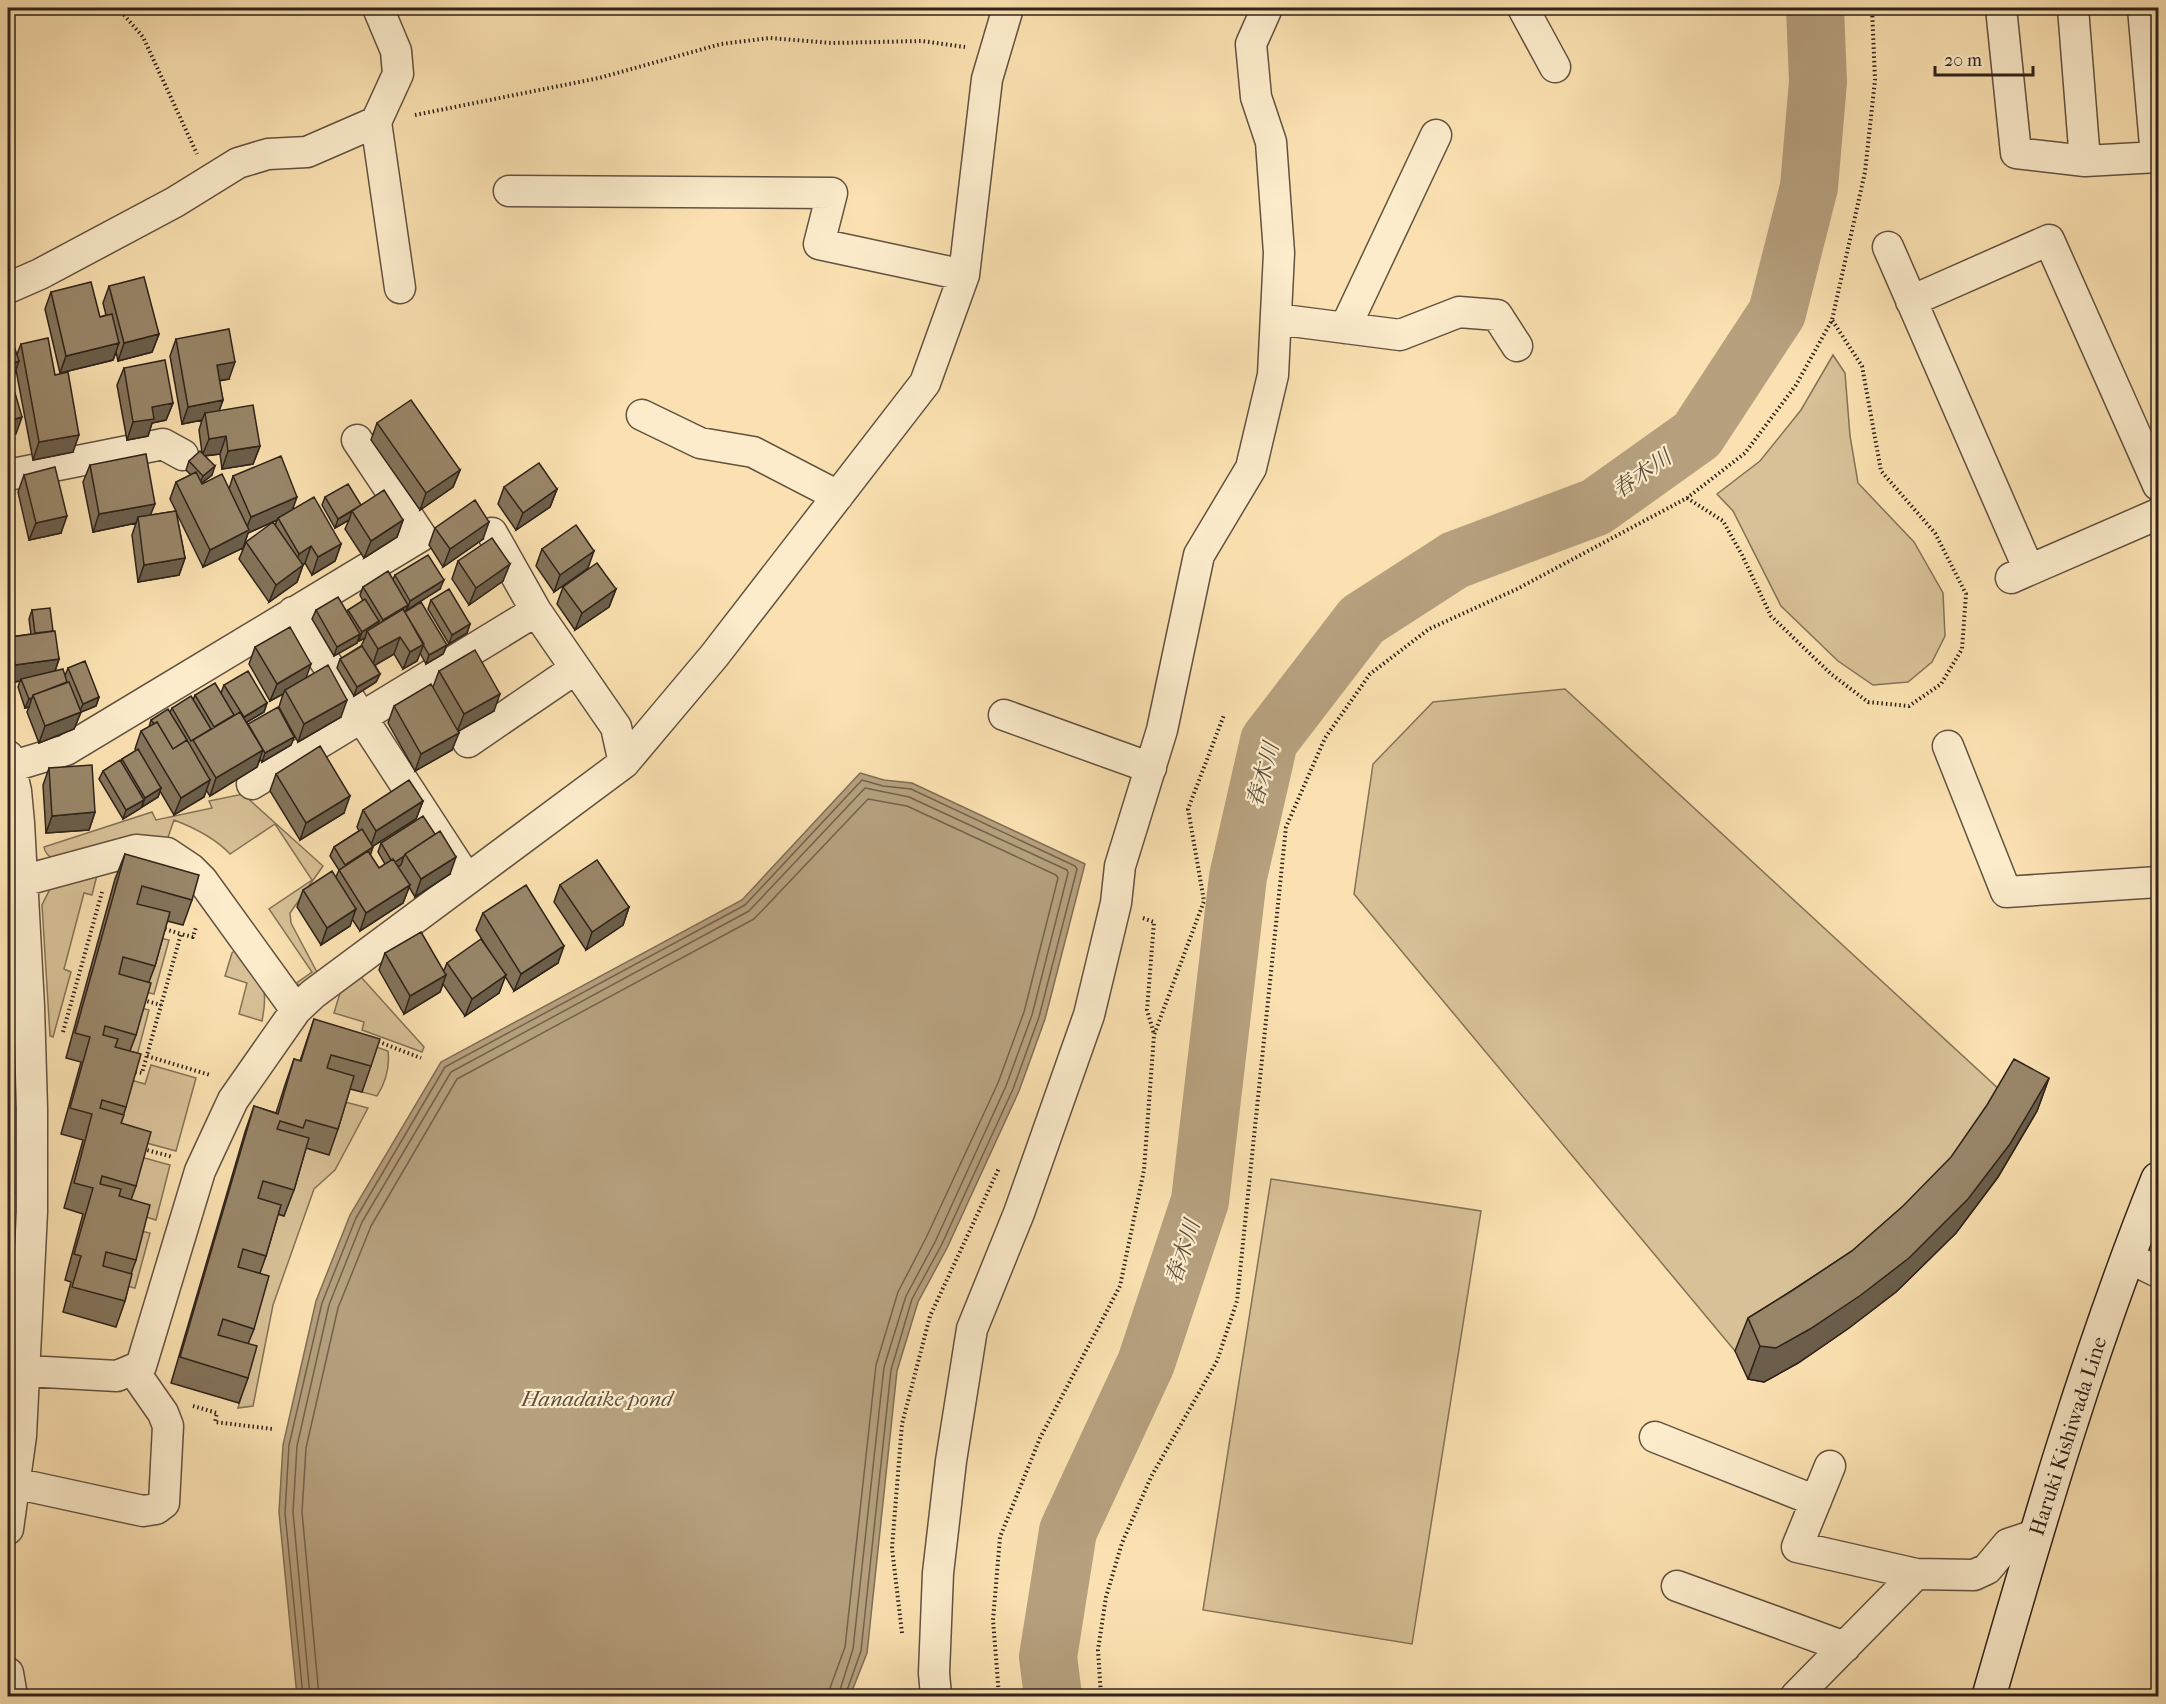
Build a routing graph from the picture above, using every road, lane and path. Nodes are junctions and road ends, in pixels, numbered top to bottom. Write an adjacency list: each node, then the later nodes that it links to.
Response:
1 (118, 8): 16 (path)
2 (378, 8): 12 (street)
3 (1008, 8): 10 (street)
4 (1268, 8): 23 (street)
5 (1523, 8): 11 (street)
6 (1872, 8): 24 (path)
7 (2001, 8): 15 (street)
8 (2073, 8): 15 (street)
9 (2143, 8): 14 (street)
10 (994, 51): 12 (path); 19 (street)
11 (1555, 67)
12 (376, 122): 16 (street); 21 (street)
13 (1437, 135): 25 (street)
14 (2157, 157): 15 (street)
15 (2085, 161)
16 (210, 181): 20 (street)
17 (509, 191): 19 (street)
18 (1888, 247): 22 (street)
19 (964, 275): 32 (street)
20 (8, 288)
21 (400, 288)
22 (1911, 301): 31 (street); 34 (street)
23 (1276, 319): 25 (street); 46 (street)
24 (1832, 320): 33 (path); 33 (path)
25 (1345, 327): 26 (street)
26 (1517, 346)
27 (642, 415): 32 (street)
28 (357, 440): 37 (street)
29 (183, 455): 30 (street)
30 (8, 475)
31 (2158, 485)
32 (838, 496): 45 (street)
33 (1687, 498): 88 (path)
34 (2158, 514)
35 (492, 533): 36 (street)
36 (536, 611): 38 (street); 41 (street)
37 (293, 612): 41 (street); 44 (street)
38 (575, 669): 42 (street); 45 (street)
39 (1004, 715): 46 (street)
40 (1224, 715): 59 (path)
41 (362, 717): 47 (street); 49 (street)
42 (468, 742)
43 (1948, 746): 51 (street)
44 (9, 761): 50 (street)
45 (624, 763): 49 (street)
46 (1151, 768): 86 (street)
47 (252, 784)
48 (111, 857): 50 (street); 52 (street); 60 (path)
49 (468, 879): 58 (street)
50 (22, 881): 71 (street)
51 (2158, 882)
52 (207, 888): 55 (path); 58 (street)
53 (1138, 928): 59 (path)
54 (165, 929): 55 (path)
55 (181, 934): 57 (path)
56 (143, 1000): 57 (path)
57 (161, 1005): 62 (path)
58 (296, 1010): 72 (street)
59 (1154, 1035): 87 (path)
60 (62, 1038)
61 (370, 1039): 63 (path)
62 (147, 1056): 64 (path); 65 (path)
63 (421, 1058)
64 (125, 1069)
65 (210, 1075)
66 (140, 1148): 67 (path)
67 (174, 1158)
68 (2158, 1179): 69 (main road, Haruki Kishiwada Line)
69 (2127, 1257): 70 (street); 80 (main road, Haruki Kishiwada Line)
70 (2158, 1272)
71 (16, 1370): 72 (street); 77 (street)
72 (133, 1370): 77 (street)
73 (217, 1413): 74 (path)
74 (273, 1429)
75 (1655, 1437): 78 (street)
76 (1830, 1466): 78 (street)
77 (14, 1483): 79 (street)
78 (1816, 1501): 81 (street)
79 (8, 1529)
80 (2035, 1535): 81 (street); 90 (main road, Haruki Kishiwada Line)
81 (1916, 1574): 83 (street)
82 (1677, 1586): 83 (street)
83 (1845, 1647): 89 (street)
84 (8, 1672): 85 (street)
85 (12, 1696)
86 (936, 1696)
87 (999, 1696)
88 (1101, 1696)
89 (1796, 1696)
90 (1989, 1696)

